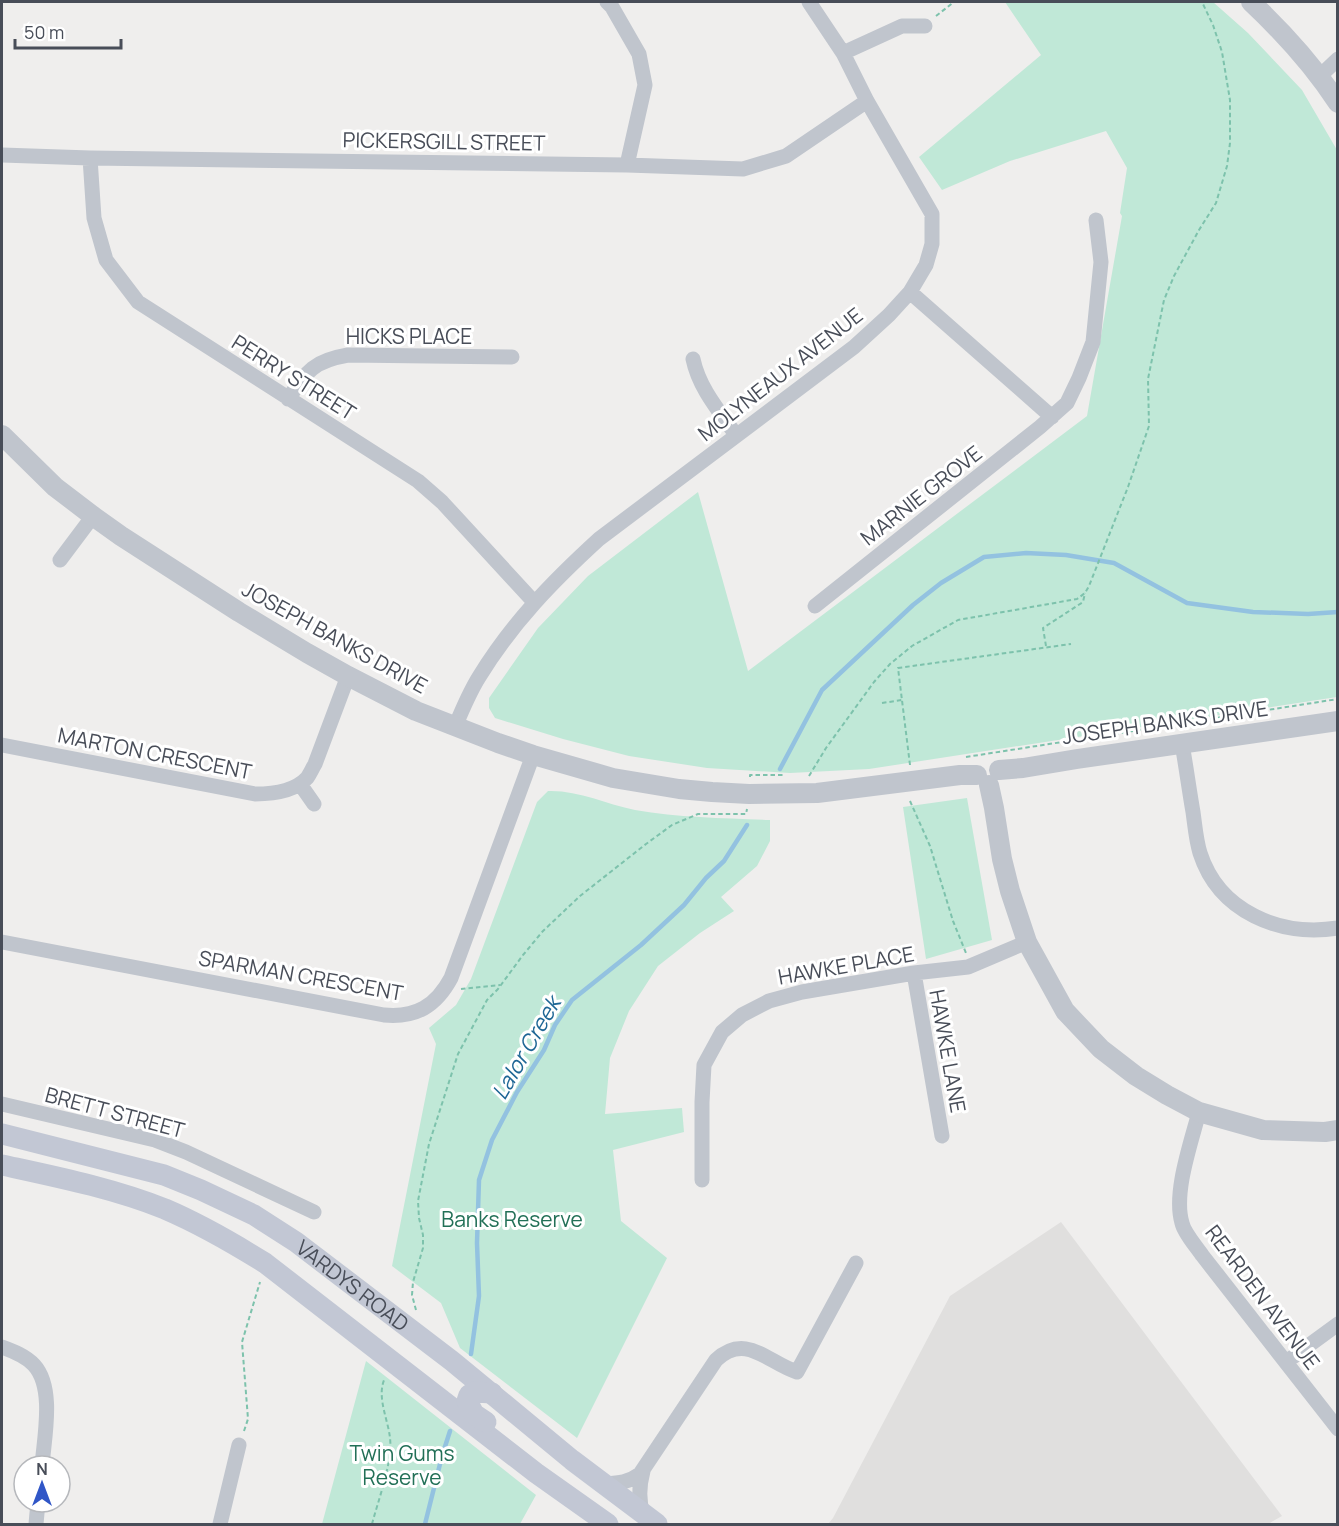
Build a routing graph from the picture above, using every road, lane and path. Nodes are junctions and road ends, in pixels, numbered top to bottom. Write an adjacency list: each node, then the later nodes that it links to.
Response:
1 (607, 2): 14 (street)
2 (809, 2): 7 (street, MOLYNEAUX AVENUE)
3 (954, 2): 6 (path)
4 (1202, 2): 25 (path)
5 (1251, 2): 9 (street)
6 (925, 26): 7 (street)
7 (843, 54): 10 (street, MOLYNEAUX AVENUE)
8 (1338, 59): 9 (street)
9 (1320, 76): 11 (street)
10 (867, 101): 14 (street, PICKERSGILL STREET); 16 (street, MOLYNEAUX AVENUE)
11 (1338, 103)
12 (2, 155): 13 (street, PICKERSGILL STREET)
13 (90, 158): 14 (street, PICKERSGILL STREET); 19 (street, PERRY STREET)
14 (627, 165)
15 (1096, 220): 20 (street, MARNIE GROVE)
16 (910, 292): 20 (street); 22 (street, MOLYNEAUX AVENUE)
17 (512, 357): 19 (street, HICKS PLACE)
18 (693, 358): 22 (street)
19 (288, 399): 26 (street, PERRY STREET)
20 (1052, 417): 27 (street, MARNIE GROVE)
21 (2, 435): 23 (street, JOSEPH BANKS DRIVE)
22 (736, 435): 26 (street, MOLYNEAUX AVENUE)
23 (93, 516): 24 (street); 30 (street, JOSEPH BANKS DRIVE)
24 (60, 560)
25 (1085, 593): 29 (path); 43 (path)
26 (534, 602): 35 (street, MOLYNEAUX AVENUE)
27 (815, 606)
28 (1071, 644): 29 (path)
29 (1046, 647): 32 (path)
30 (348, 676): 35 (street, JOSEPH BANKS DRIVE); 45 (street)
31 (1338, 699): 39 (path)
32 (902, 700): 33 (path); 40 (path)
33 (882, 703)
34 (1338, 721): 36 (street, JOSEPH BANKS DRIVE)
35 (455, 727): 38 (street, JOSEPH BANKS DRIVE)
36 (1182, 744): 44 (street, JOSEPH BANKS DRIVE); 49 (street)
37 (2, 745): 45 (street, MARTON CRESCENT)
38 (533, 755): 44 (street, JOSEPH BANKS DRIVE); 55 (street, SPARMAN CRESCENT)
39 (957, 758)
40 (910, 765)
41 (750, 775): 42 (path)
42 (785, 775)
43 (820, 775)
44 (988, 776): 51 (street)
45 (300, 784): 47 (street)
46 (910, 801): 52 (path)
47 (314, 804)
48 (746, 814): 54 (path)
49 (1338, 928)
50 (2, 942): 55 (street, SPARMAN CRESCENT)
51 (1027, 942): 52 (street, HAWKE PLACE); 57 (street)
52 (968, 967): 53 (street, HAWKE PLACE)
53 (914, 973): 60 (street, HAWKE LANE); 62 (street, HAWKE PLACE)
54 (500, 985): 55 (path); 66 (path)
55 (444, 991)
56 (2, 1104): 63 (street, BRETT STREET)
57 (1199, 1112): 58 (street); 69 (street, REARDEN AVENUE)
58 (1338, 1130)
59 (2, 1134): 71 (main road, VARDYS ROAD)
60 (942, 1136)
61 (2, 1164): 76 (main road, VARDYS ROAD)
62 (702, 1180)
63 (314, 1212)
64 (856, 1263): 75 (street)
65 (260, 1282): 73 (path)
66 (416, 1311)
67 (1338, 1324): 69 (street)
68 (2, 1347): 74 (street)
69 (1286, 1362): 72 (street, REARDEN AVENUE)
70 (388, 1374): 80 (path)
71 (492, 1393): 76 (main road); 77 (main road, VARDYS ROAD)
72 (1338, 1429)
73 (239, 1445): 79 (street)
74 (43, 1454)
75 (643, 1471): 77 (street); 78 (street)
76 (536, 1473): 81 (main road, VARDYS ROAD)
77 (602, 1484): 78 (main road, VARDYS ROAD)
78 (650, 1519)
79 (220, 1524)
80 (372, 1524)
81 (608, 1524)

